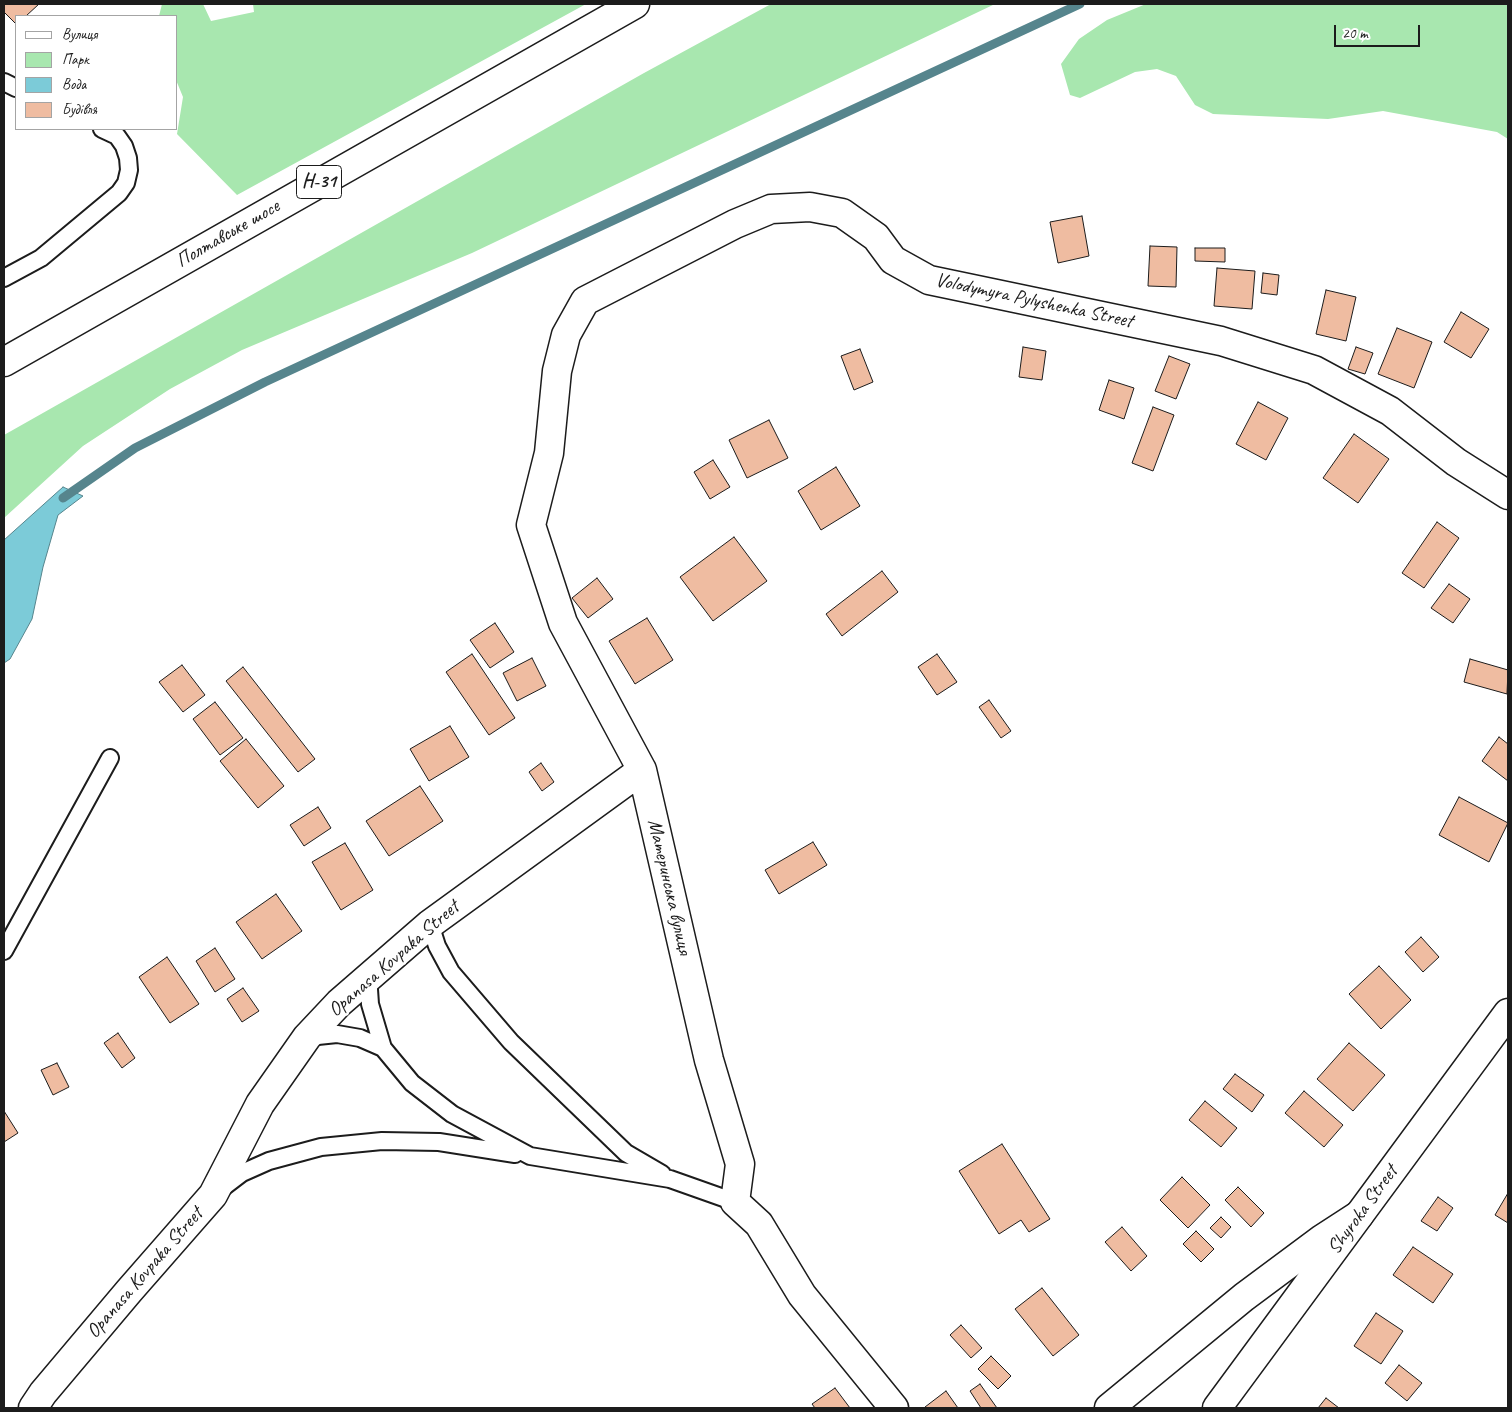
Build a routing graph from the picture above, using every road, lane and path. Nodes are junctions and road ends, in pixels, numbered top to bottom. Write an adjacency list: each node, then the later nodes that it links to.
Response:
1 (634, 4): 4 (street, Полтавське шосе / Н-31)
2 (104, 130): 3 (lane)
3 (4, 278)
4 (4, 362)
5 (1508, 495): 7 (street, Volodymyra Pylyshenka Street)
6 (110, 758): 9 (lane)
7 (642, 770): 8 (street, Opanasa Kovpaka Street); 17 (street, Материнська вулиця)
8 (430, 924): 10 (street, Opanasa Kovpaka Street); 15 (lane)
9 (4, 951)
10 (368, 975): 12 (street, Opanasa Kovpaka Street); 13 (lane)
11 (1508, 1013): 18 (street, Shyroka Street)
12 (307, 1037): 13 (lane); 16 (street, Opanasa Kovpaka Street)
13 (383, 1048): 14 (lane)
14 (530, 1156): 15 (lane); 16 (lane)
15 (670, 1179): 17 (lane)
16 (213, 1195): 19 (street, Opanasa Kovpaka Street)
17 (735, 1202): 20 (street)
18 (1361, 1214): 21 (street); 22 (street, Shyroka Street)
19 (33, 1408)
20 (894, 1408)
21 (1109, 1408)
22 (1217, 1408)

